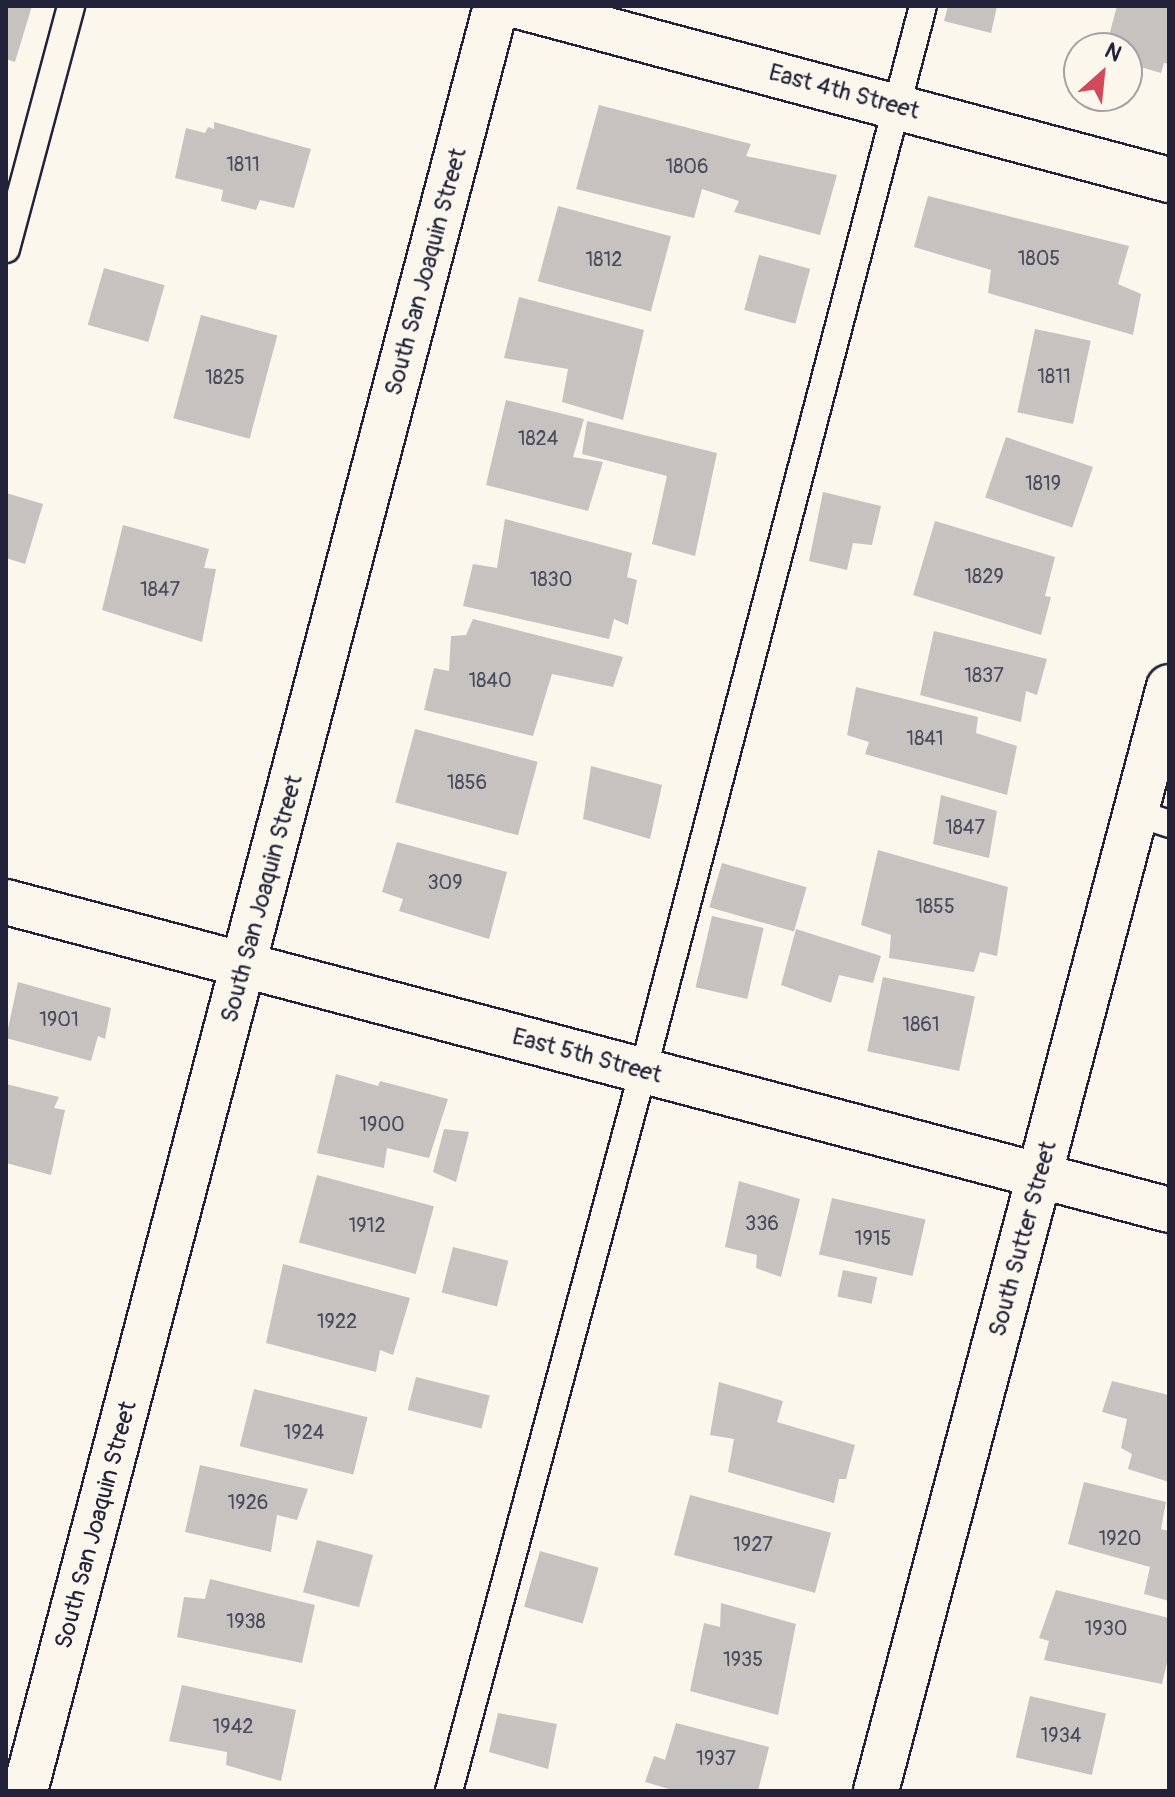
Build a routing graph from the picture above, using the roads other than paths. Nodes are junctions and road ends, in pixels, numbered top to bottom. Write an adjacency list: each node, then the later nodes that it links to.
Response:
1 (71, 6): 7 (lane)
2 (496, 6): 11 (street, South San Joaquin Street)
3 (518, 6): 5 (street, East 4th Street)
4 (923, 6): 5 (lane)
5 (897, 106): 6 (street, East 4th Street); 12 (lane)
6 (1169, 180)
7 (6, 249)
8 (1169, 687): 9 (street, South Sutter Street)
9 (1152, 819): 13 (street, South Sutter Street)
10 (6, 902): 11 (street, East 5th Street)
11 (245, 965): 12 (street, East 5th Street); 15 (street, South San Joaquin Street)
12 (643, 1071): 13 (street, East 5th Street); 16 (lane)
13 (1040, 1176): 14 (street, East 5th Street); 17 (street, South Sutter Street)
14 (1169, 1210)
15 (25, 1791)
16 (449, 1791)
17 (876, 1791)

